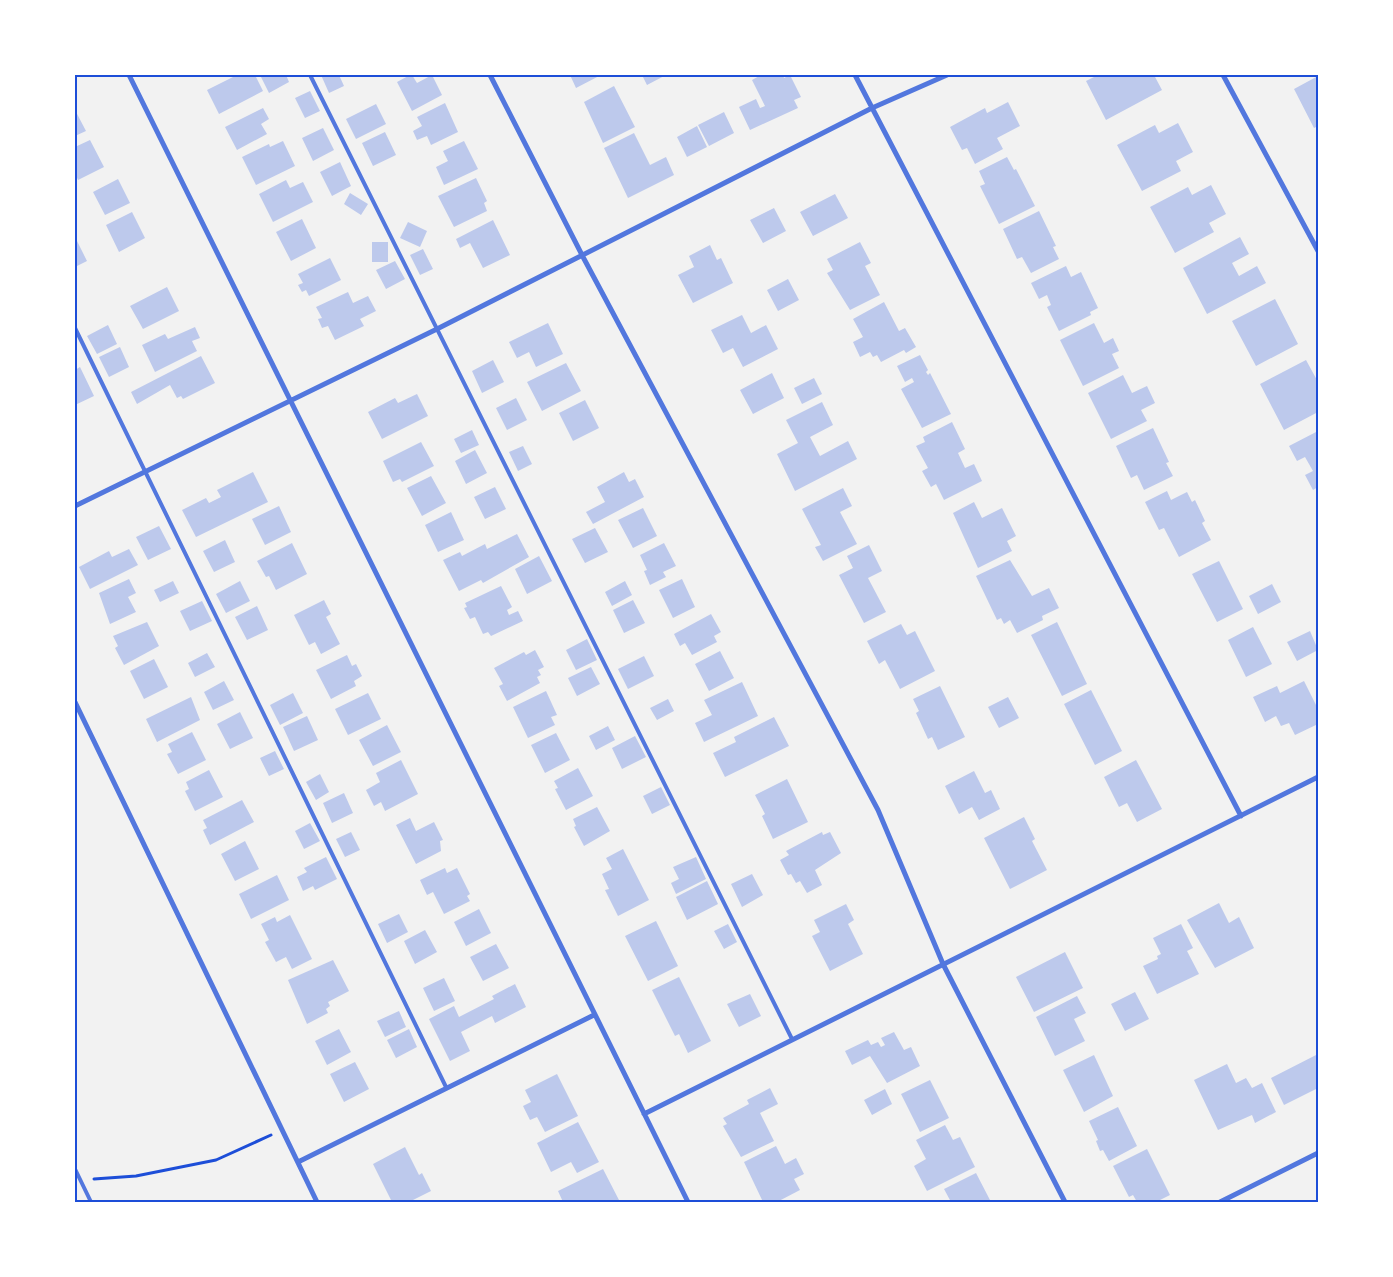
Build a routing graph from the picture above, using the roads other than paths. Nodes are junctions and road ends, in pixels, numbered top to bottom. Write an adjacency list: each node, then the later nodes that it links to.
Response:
1 (129, 75): 12 (street)
2 (310, 75): 11 (lane)
3 (490, 75): 9 (street)
4 (855, 75): 7 (street)
5 (947, 75): 7 (street)
6 (1223, 75): 8 (street)
7 (872, 108): 9 (street); 17 (street)
8 (1318, 251)
9 (582, 255): 11 (street); 18 (street)
10 (75, 328): 13 (lane)
11 (438, 329): 12 (street); 20 (lane)
12 (291, 401): 13 (street); 19 (street)
13 (145, 472): 14 (street); 21 (lane)
14 (75, 506)
15 (75, 702): 24 (street)
16 (1318, 777): 17 (street)
17 (1241, 816): 18 (street)
18 (943, 964): 20 (street); 29 (street)
19 (594, 1015): 21 (street); 22 (street)
20 (792, 1039): 22 (street)
21 (446, 1087): 24 (street)
22 (644, 1114): 28 (street)
23 (1318, 1153): 30 (street)
24 (298, 1162): 27 (street)
25 (75, 1169): 26 (lane)
26 (91, 1202)
27 (317, 1202)
28 (688, 1202)
29 (1065, 1202)
30 (1220, 1202)

